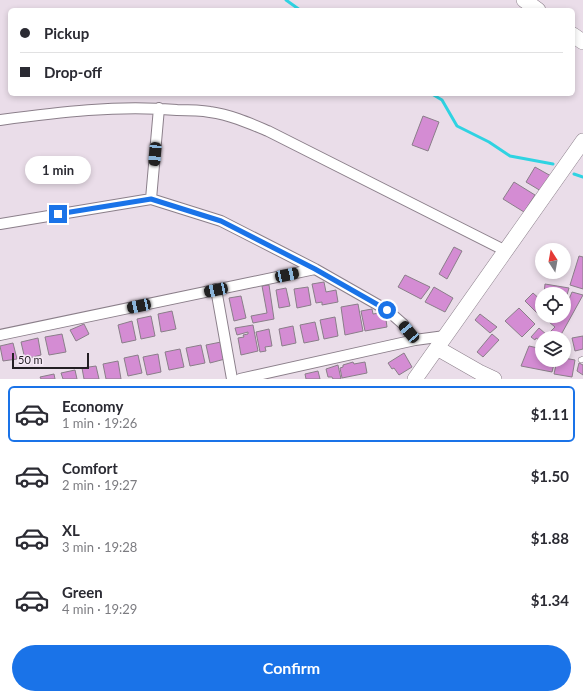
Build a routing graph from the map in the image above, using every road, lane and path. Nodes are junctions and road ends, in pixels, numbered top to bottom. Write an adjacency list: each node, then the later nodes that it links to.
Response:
1 (524, 0): 2 (street)
2 (535, 8)
3 (159, 108): 4 (street); 6 (street); 8 (street)
4 (0, 120)
5 (583, 141): 8 (street)
6 (151, 199): 7 (street); 9 (street)
7 (0, 224)
8 (506, 251): 13 (street)
9 (315, 269): 10 (street); 12 (street)
10 (216, 290): 11 (street); 15 (street)
11 (0, 335)
12 (415, 340): 13 (street); 14 (street)
13 (441, 342): 17 (street); 18 (street)
14 (284, 374): 16 (street)
15 (232, 379)
16 (240, 379)
17 (415, 379)
18 (494, 379)

